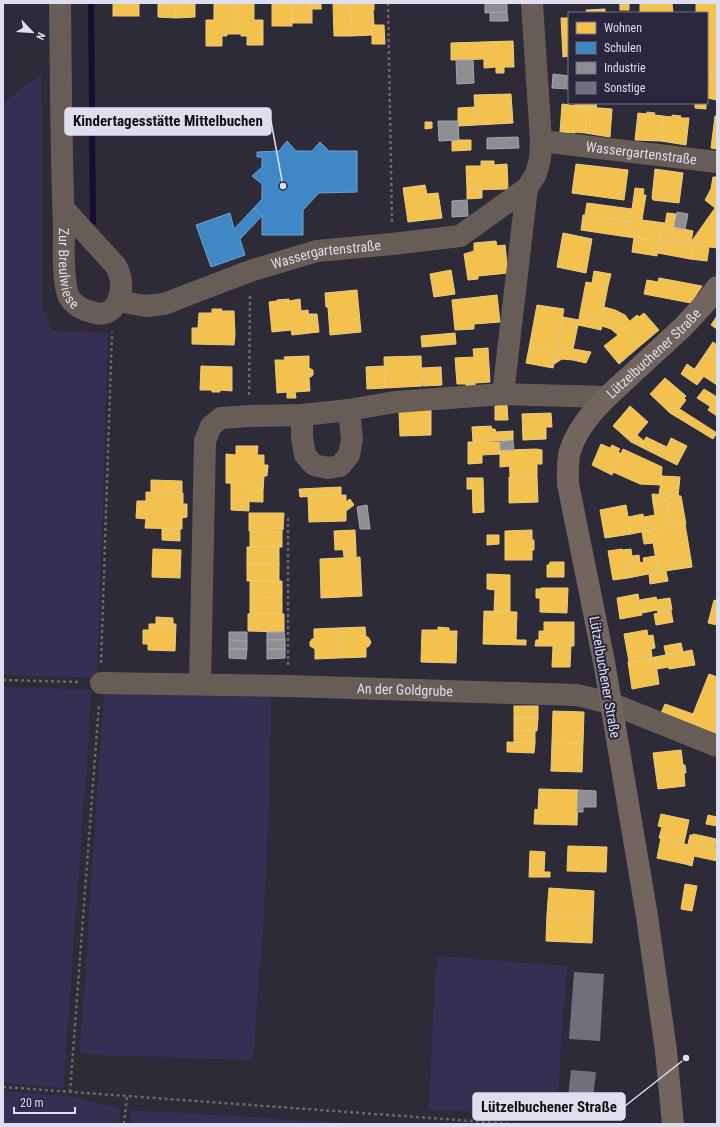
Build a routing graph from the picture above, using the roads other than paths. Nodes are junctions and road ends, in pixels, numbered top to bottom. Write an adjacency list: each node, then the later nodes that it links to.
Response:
1 (60, 3): 6 (street, Zur Breulwiese)
2 (532, 3): 3 (street, Wassergartenstraße)
3 (541, 141): 4 (street, Wassergartenstraße); 5 (street, Wassergartenstraße)
4 (717, 162)
5 (526, 188): 8 (street, Wassergartenstraße); 9 (street, Wassergartenstraße)
6 (63, 208): 8 (street, Zur Breulwiese); 8 (street, Zur Breulwiese)
7 (717, 287): 10 (main road, Lützelbuchener Straße)
8 (115, 306)
9 (503, 394): 10 (street); 11 (street)
10 (606, 397): 15 (main road, Lützelbuchener Straße)
11 (349, 410): 12 (street); 12 (street)
12 (302, 415): 14 (street)
13 (101, 682): 14 (street, An der Goldgrube)
14 (200, 684): 15 (street, An der Goldgrube)
15 (610, 703): 16 (street, An der Goldgrube); 17 (main road, Lützelbuchener Straße)
16 (717, 746)
17 (672, 1124)

